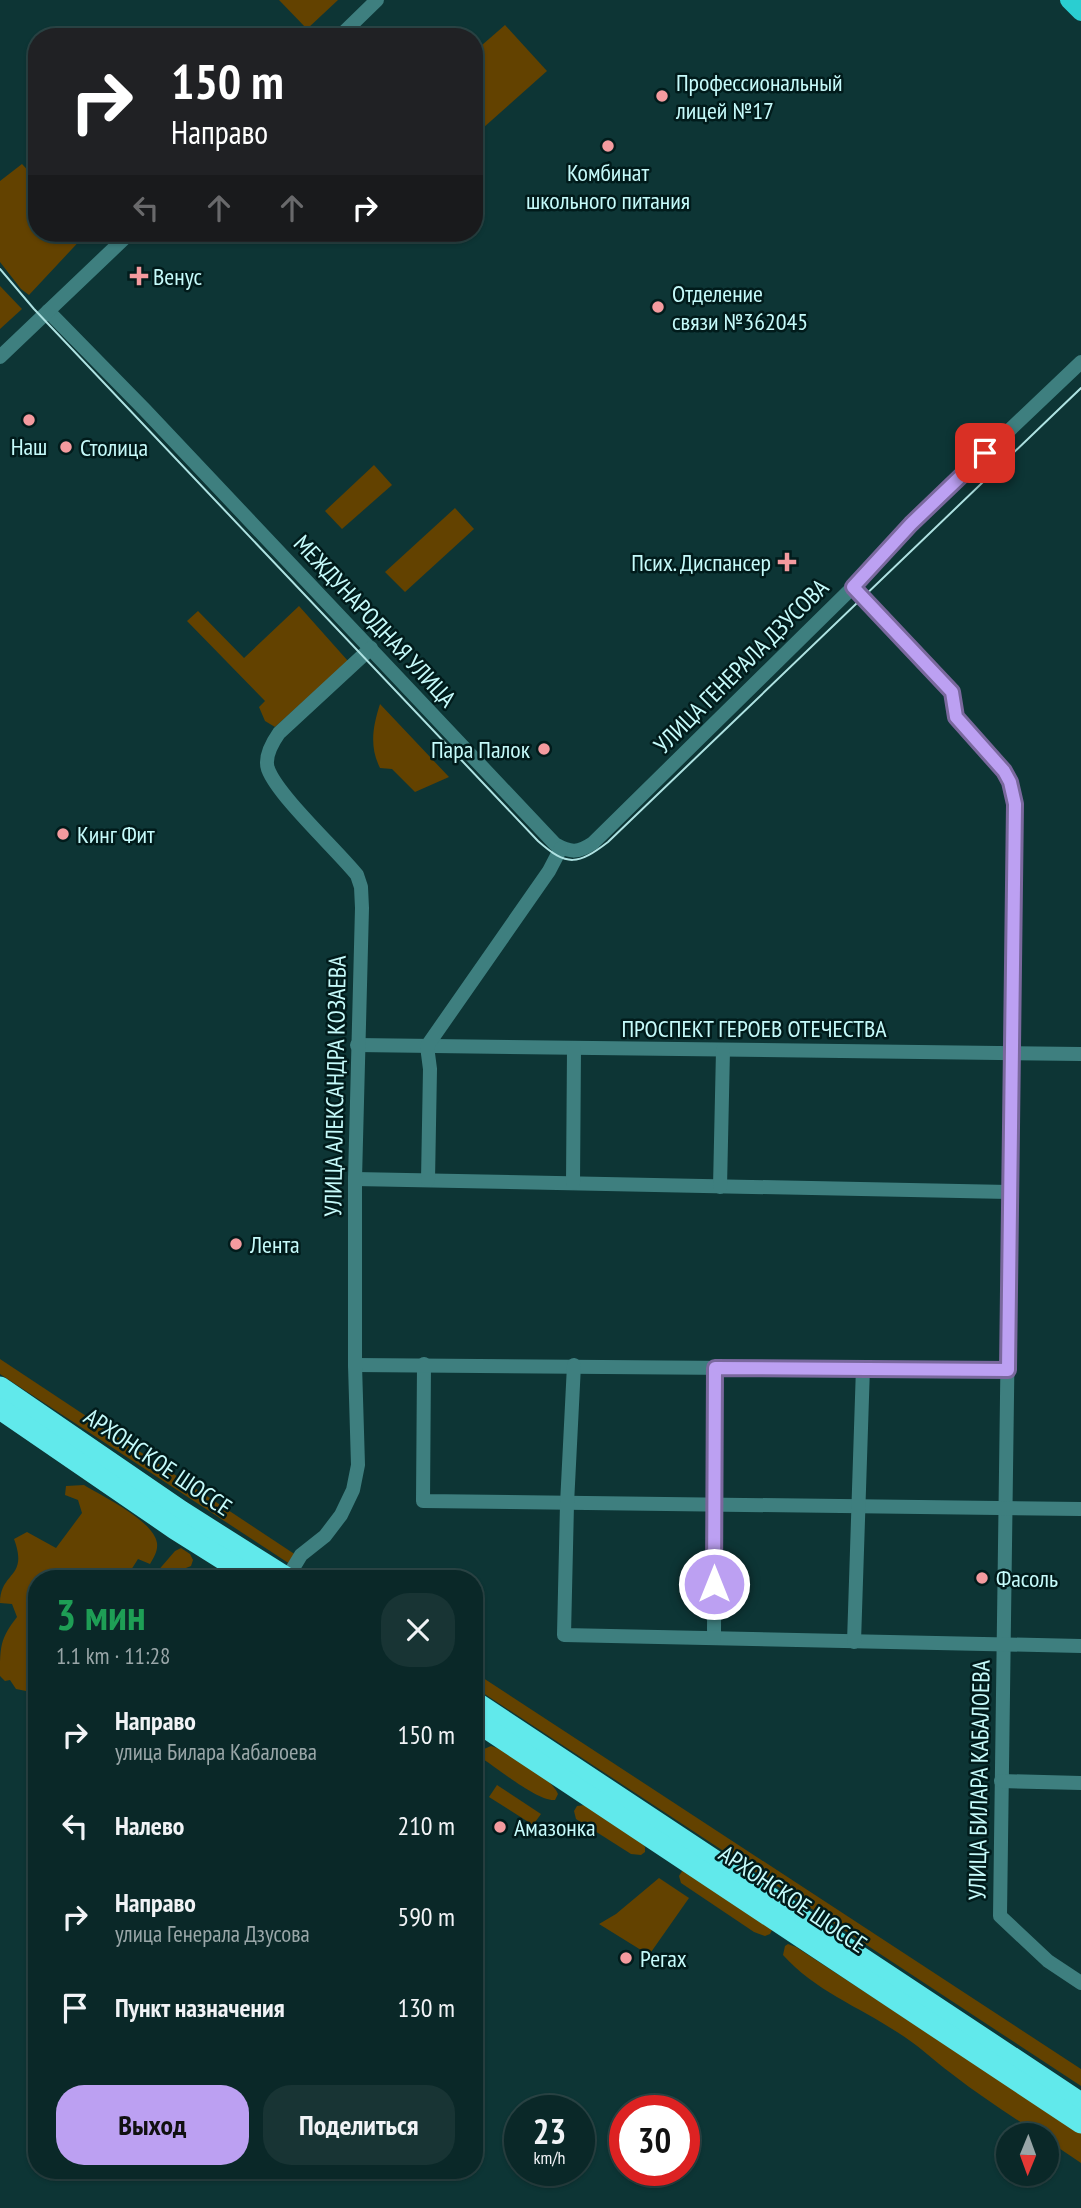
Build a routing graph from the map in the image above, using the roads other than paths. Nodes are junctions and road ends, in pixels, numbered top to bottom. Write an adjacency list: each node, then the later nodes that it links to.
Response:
1 (377, 0): 4 (street)
2 (1069, 0): 3 (main road)
3 (1081, 12)
4 (348, 28)
5 (121, 242): 6 (street)
6 (48, 311): 7 (street); 10 (street, МЕЖДУНАРОДНАЯ УЛИЦА)
7 (0, 357)
8 (1081, 362): 9 (street, УЛИЦА ГЕНЕРАЛА ДЗУСОВА)
9 (853, 587): 11 (street, УЛИЦА ГЕНЕРАЛА ДЗУСОВА); 16 (street, УЛИЦА БИЛАРА КАБАЛОЕВА)
10 (371, 648): 11 (street, МЕЖДУНАРОДНАЯ УЛИЦА); 12 (street, УЛИЦА АЛЕКСАНДРА КОЗАЕВА)
11 (561, 848): 13 (street)
12 (357, 1045): 13 (street, ПРОСПЕКТ ГЕРОЕВ ОТЕЧЕСТВА); 18 (street, УЛИЦА АЛЕКСАНДРА КОЗАЕВА)
13 (427, 1046): 14 (street, ПРОСПЕКТ ГЕРОЕВ ОТЕЧЕСТВА); 19 (street)
14 (574, 1049): 15 (street, ПРОСПЕКТ ГЕРОЕВ ОТЕЧЕСТВА); 20 (street)
15 (723, 1050): 16 (street, ПРОСПЕКТ ГЕРОЕВ ОТЕЧЕСТВА); 21 (street)
16 (1011, 1052): 17 (street, ПРОСПЕКТ ГЕРОЕВ ОТЕЧЕСТВА); 22 (street, УЛИЦА БИЛАРА КАБАЛОЕВА)
17 (1081, 1054)
18 (355, 1179): 19 (street); 24 (street, УЛИЦА АЛЕКСАНДРА КОЗАЕВА)
19 (428, 1181): 20 (street)
20 (573, 1184): 21 (street)
21 (720, 1186): 22 (street)
22 (1009, 1192): 28 (street, УЛИЦА БИЛАРА КАБАЛОЕВА)
23 (424, 1364): 24 (street); 25 (street); 31 (street)
24 (355, 1365): 38 (street, УЛИЦА АЛЕКСАНДРА КОЗАЕВА)
25 (574, 1365): 27 (street); 31 (street, УЛИЦА БИЛАРА КАБАЛОЕВА)
26 (863, 1367): 27 (street); 28 (street); 33 (street)
27 (715, 1368): 32 (street)
28 (1008, 1370): 34 (street, УЛИЦА БИЛАРА КАБАЛОЕВА)
29 (0, 1387): 37 (highway, АРХОНСКОЕ ШОССЕ)
30 (0, 1409): 36 (highway, АРХОНСКОЕ ШОССЕ)
31 (567, 1504): 32 (street); 39 (street, УЛИЦА БИЛАРА КАБАЛОЕВА)
32 (714, 1504): 33 (street); 39 (street)
33 (859, 1507): 34 (street); 40 (street)
34 (1004, 1509): 35 (street); 41 (street, УЛИЦА БИЛАРА КАБАЛОЕВА)
35 (1081, 1509)
36 (240, 1570)
37 (274, 1570)
38 (292, 1570)
39 (714, 1638): 40 (street, УЛИЦА БИЛАРА КАБАЛОЕВА)
40 (855, 1642): 41 (street, УЛИЦА БИЛАРА КАБАЛОЕВА)
41 (1003, 1645): 42 (street, УЛИЦА БИЛАРА КАБАЛОЕВА); 45 (street, УЛИЦА БИЛАРА КАБАЛОЕВА)
42 (1081, 1646)
43 (483, 1707): 48 (highway, АРХОНСКОЕ ШОССЕ)
44 (483, 1726): 49 (highway, АРХОНСКОЕ ШОССЕ)
45 (1002, 1781): 46 (street); 47 (street, УЛИЦА БИЛАРА КАБАЛОЕВА)
46 (1081, 1783)
47 (1081, 1983)
48 (1081, 2104)
49 (1081, 2123)

